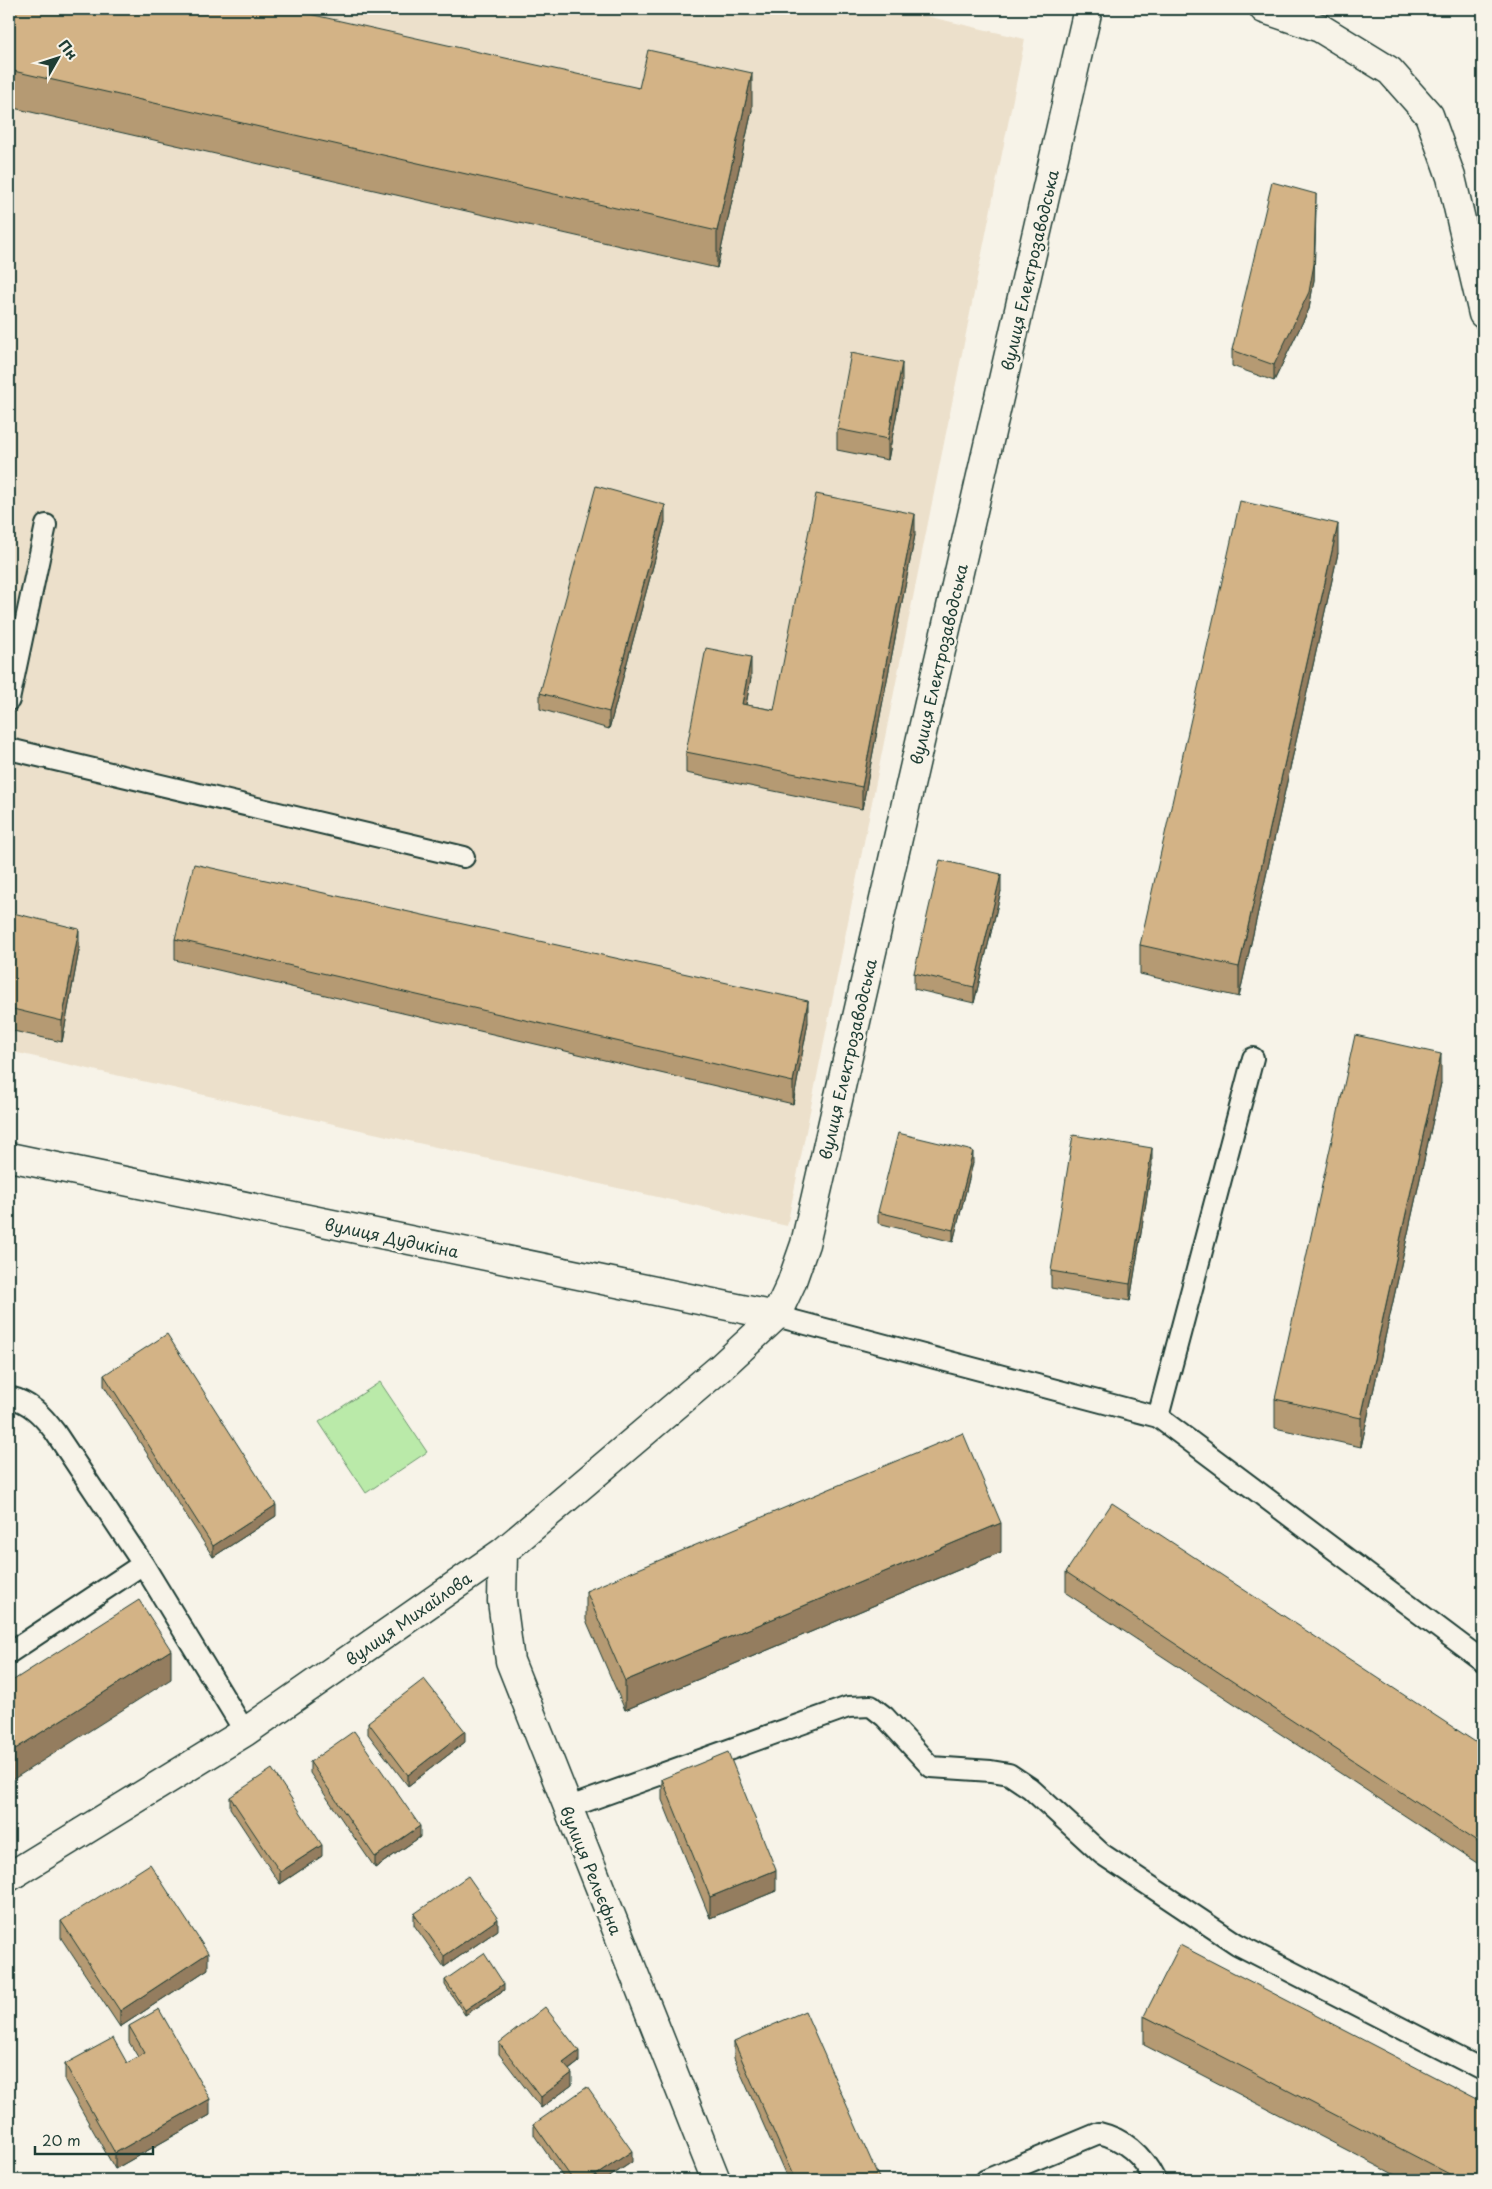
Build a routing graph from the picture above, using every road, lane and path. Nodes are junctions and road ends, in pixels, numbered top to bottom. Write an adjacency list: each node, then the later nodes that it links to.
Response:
1 (1088, 9): 10 (street, вулиця Електрозаводська)
2 (1264, 9): 3 (street)
3 (1483, 314)
4 (46, 525): 5 (lane)
5 (9, 700)
6 (9, 749): 7 (lane)
7 (464, 858)
8 (1253, 1058): 12 (lane)
9 (9, 1157): 10 (street, вулиця Дудикіна)
10 (776, 1316): 12 (lane); 13 (street, вулиця Михайлова)
11 (9, 1397): 14 (lane)
12 (1158, 1417): 16 (lane)
13 (503, 1552): 17 (street, вулиця Михайлова); 18 (street, вулиця Рельєфна)
14 (143, 1564): 15 (lane); 17 (lane)
15 (9, 1653)
16 (1483, 1661)
17 (244, 1732): 19 (street, вулиця Михайлова)
18 (567, 1808): 20 (lane); 21 (street, вулиця Рельєфна)
19 (9, 1877)
20 (1483, 2070)
21 (716, 2180)
22 (986, 2180): 23 (lane)
23 (1155, 2180)

